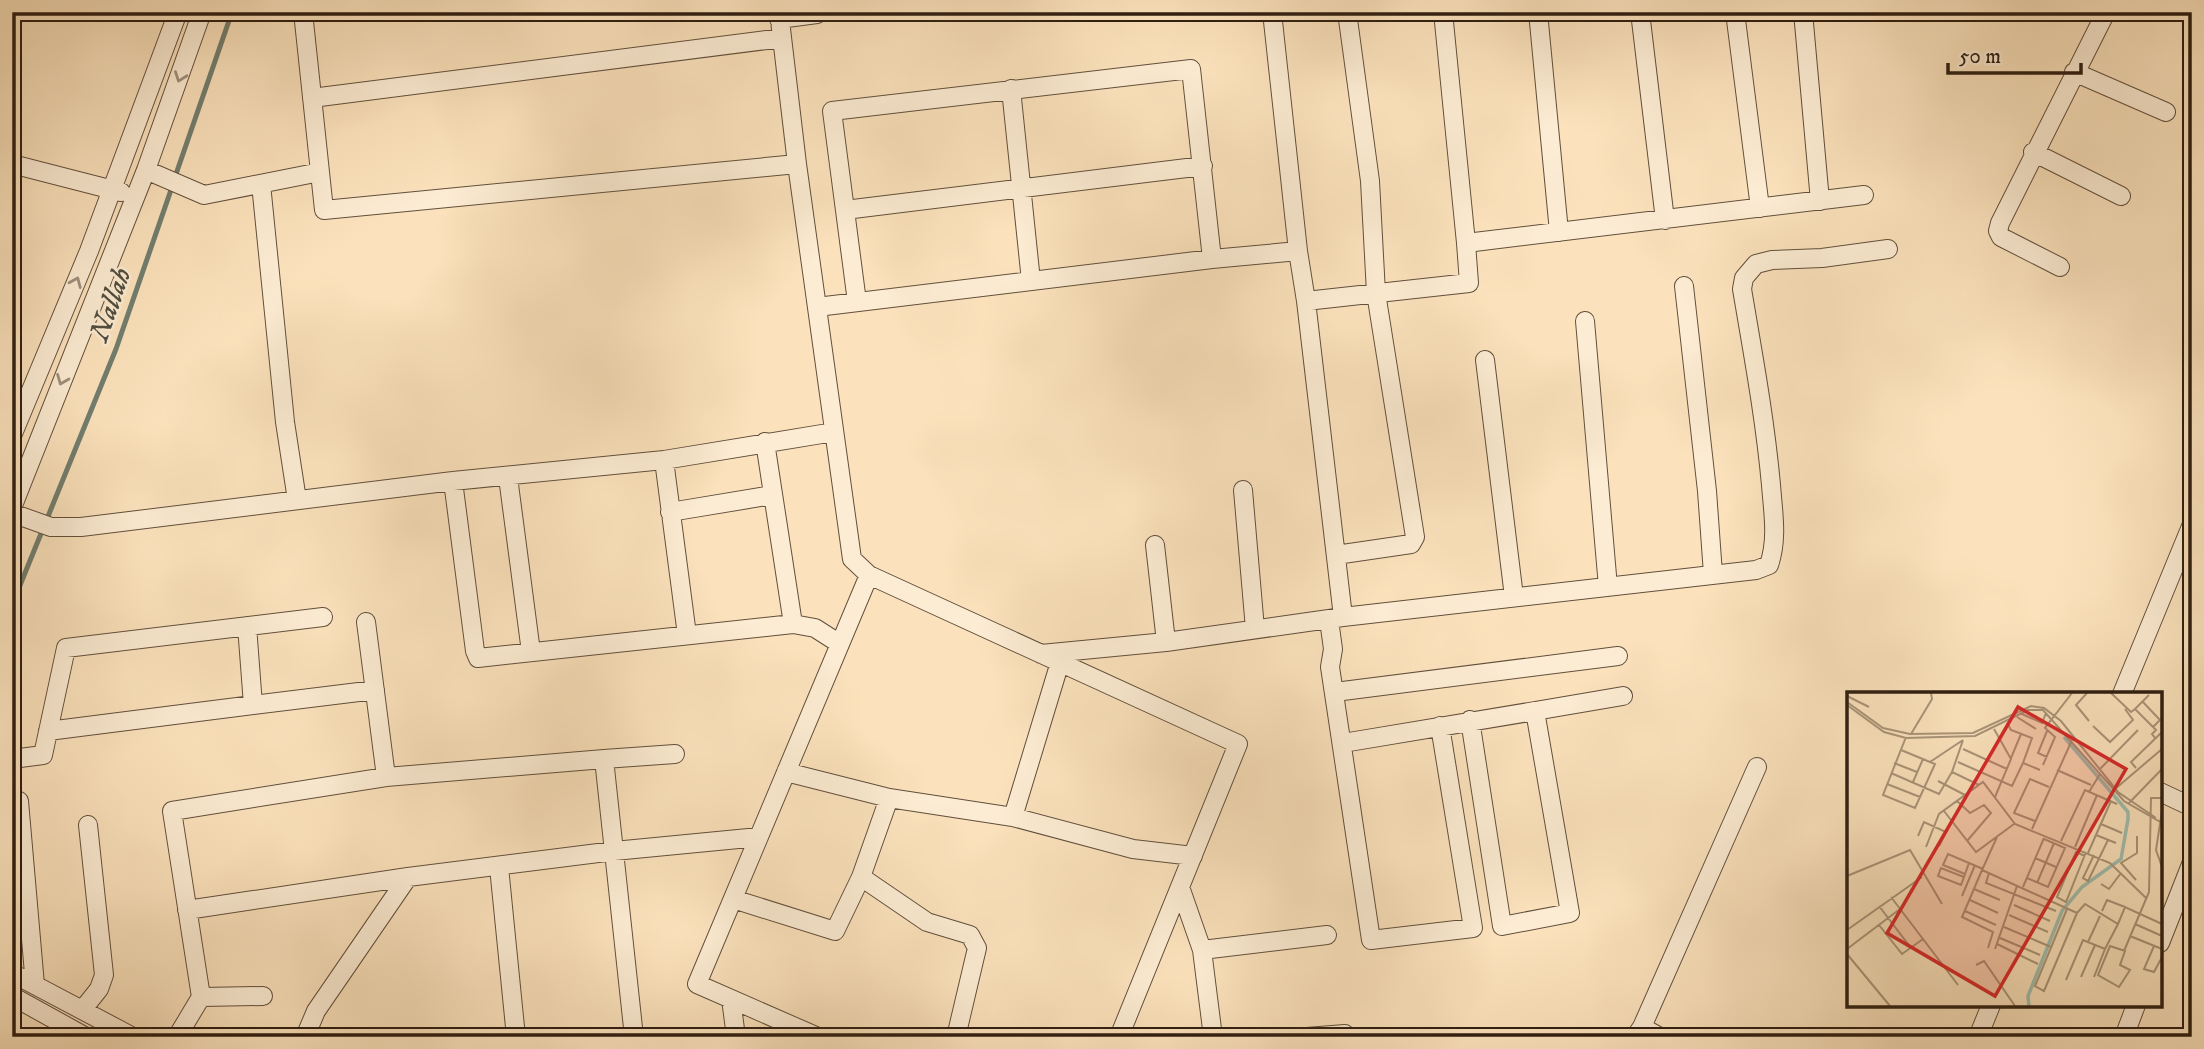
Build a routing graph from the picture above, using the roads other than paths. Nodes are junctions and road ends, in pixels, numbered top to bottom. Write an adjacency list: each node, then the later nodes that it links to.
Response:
1 (177, 12): 26 (street)
2 (202, 12): 22 (street, one-way to 22)
3 (303, 12): 16 (street)
4 (1272, 12): 37 (street)
5 (1347, 12): 42 (street)
6 (1443, 12): 35 (street)
7 (1538, 12): 34 (street)
8 (1640, 12): 33 (street)
9 (1735, 12): 31 (street)
10 (1804, 12): 30 (street)
11 (2106, 12): 14 (street)
12 (822, 13): 13 (street)
13 (780, 23): 16 (street); 20 (street)
14 (2074, 72): 17 (street); 18 (street)
15 (1011, 89): 21 (street); 25 (street); 32 (street)
16 (312, 98): 23 (street)
17 (2166, 112)
18 (2033, 152): 29 (street); 39 (street)
19 (12, 164): 26 (street)
20 (797, 164): 23 (street); 45 (street)
21 (1203, 166): 25 (street); 38 (street)
22 (146, 170): 24 (street); 27 (street)
23 (320, 172): 24 (street)
24 (261, 184): 56 (street)
25 (1021, 188): 32 (street); 40 (street)
26 (112, 190): 27 (street); 49 (street, one-way to 26)
27 (135, 195): 57 (street, one-way to 57)
28 (1864, 195): 30 (street)
29 (2121, 196)
30 (1820, 201): 31 (street)
31 (1760, 208): 33 (street)
32 (845, 210): 44 (street)
33 (1665, 220): 34 (street)
34 (1559, 232): 35 (street)
35 (1466, 243): 42 (street)
36 (1888, 249): 63 (street)
37 (1298, 251): 38 (street); 43 (street)
38 (1212, 259): 40 (street)
39 (2060, 267)
40 (1031, 281): 44 (street)
41 (1684, 286): 63 (street)
42 (1376, 293): 43 (street); 61 (street)
43 (1306, 301): 61 (street)
44 (857, 302): 45 (street)
45 (817, 307): 48 (street)
46 (1586, 321): 64 (street)
47 (1485, 360): 65 (street)
48 (834, 432): 50 (street); 62 (street)
49 (12, 436)
50 (765, 442): 51 (street); 55 (street)
51 (663, 460): 52 (street); 58 (street)
52 (508, 477): 53 (street); 75 (street)
53 (453, 481): 56 (street); 75 (street)
54 (1243, 490): 71 (street)
55 (773, 495): 58 (street); 69 (street)
56 (297, 500): 57 (street)
57 (15, 505)
58 (670, 512): 72 (street)
59 (2192, 524): 81 (street)
60 (1155, 545): 73 (street)
61 (1336, 555): 67 (street)
62 (869, 575): 74 (street); 76 (street)
63 (1713, 575): 64 (street)
64 (1608, 587): 65 (street)
65 (1514, 597): 67 (street)
66 (323, 617): 70 (street)
67 (1330, 619): 71 (street); 80 (street)
68 (366, 622): 79 (street)
69 (793, 624): 72 (street); 74 (street)
70 (247, 626): 83 (street); 87 (street)
71 (1255, 629): 73 (street)
72 (687, 635): 75 (street)
73 (1166, 642): 76 (street)
74 (840, 644): 93 (street)
75 (531, 652)
76 (1041, 654): 78 (street)
77 (1618, 656): 80 (street)
78 (1060, 662): 99 (street); 103 (street)
79 (375, 690): 83 (street); 94 (street)
80 (1335, 692): 88 (street)
81 (2123, 692)
82 (1623, 696): 84 (street)
83 (253, 705): 87 (street)
84 (1535, 711): 85 (street); 111 (street)
85 (1470, 720): 86 (street); 111 (street)
86 (1440, 726): 88 (street); 112 (street)
87 (48, 731): 90 (street)
88 (1343, 743): 112 (street)
89 (675, 754): 91 (street)
90 (12, 759)
91 (604, 759): 94 (street); 102 (street)
92 (1757, 767): 125 (street)
93 (786, 772): 96 (street); 101 (street)
94 (386, 776): 110 (street)
95 (2162, 793): 98 (street)
96 (889, 798): 99 (street); 107 (street)
97 (12, 802): 117 (street)
98 (2192, 807)
99 (1013, 817): 103 (street)
100 (88, 825): 124 (street)
101 (759, 837): 102 (street); 109 (street)
102 (614, 851): 105 (street); 132 (street)
103 (1193, 856): 108 (street)
104 (2192, 862): 114 (street)
105 (499, 867): 106 (street); 131 (street)
106 (408, 877): 110 (street); 130 (street)
107 (861, 877): 109 (street); 135 (street)
108 (1180, 887): 115 (street); 136 (street)
109 (733, 899): 121 (street)
110 (187, 910): 120 (street)
111 (1502, 926): 112 (street)
112 (1473, 928)
113 (1327, 935): 115 (street)
114 (2162, 938)
115 (1202, 950): 137 (street)
116 (12, 973): 117 (street)
117 (35, 985): 124 (street)
118 (12, 996): 127 (street)
119 (263, 996): 120 (street)
120 (201, 997): 129 (street)
121 (731, 999): 133 (street); 134 (street)
122 (1990, 1007): 140 (street)
123 (2135, 1007): 141 (street)
124 (83, 1009): 128 (street)
125 (1638, 1032): 139 (street)
126 (1345, 1034): 138 (street)
127 (86, 1037)
128 (133, 1037)
129 (177, 1037)
130 (305, 1037)
131 (516, 1037)
132 (634, 1037)
133 (736, 1037)
134 (818, 1037)
135 (956, 1037)
136 (1119, 1037)
137 (1213, 1037)
138 (1307, 1037)
139 (1660, 1037)
140 (1978, 1037)
141 (2124, 1037)

